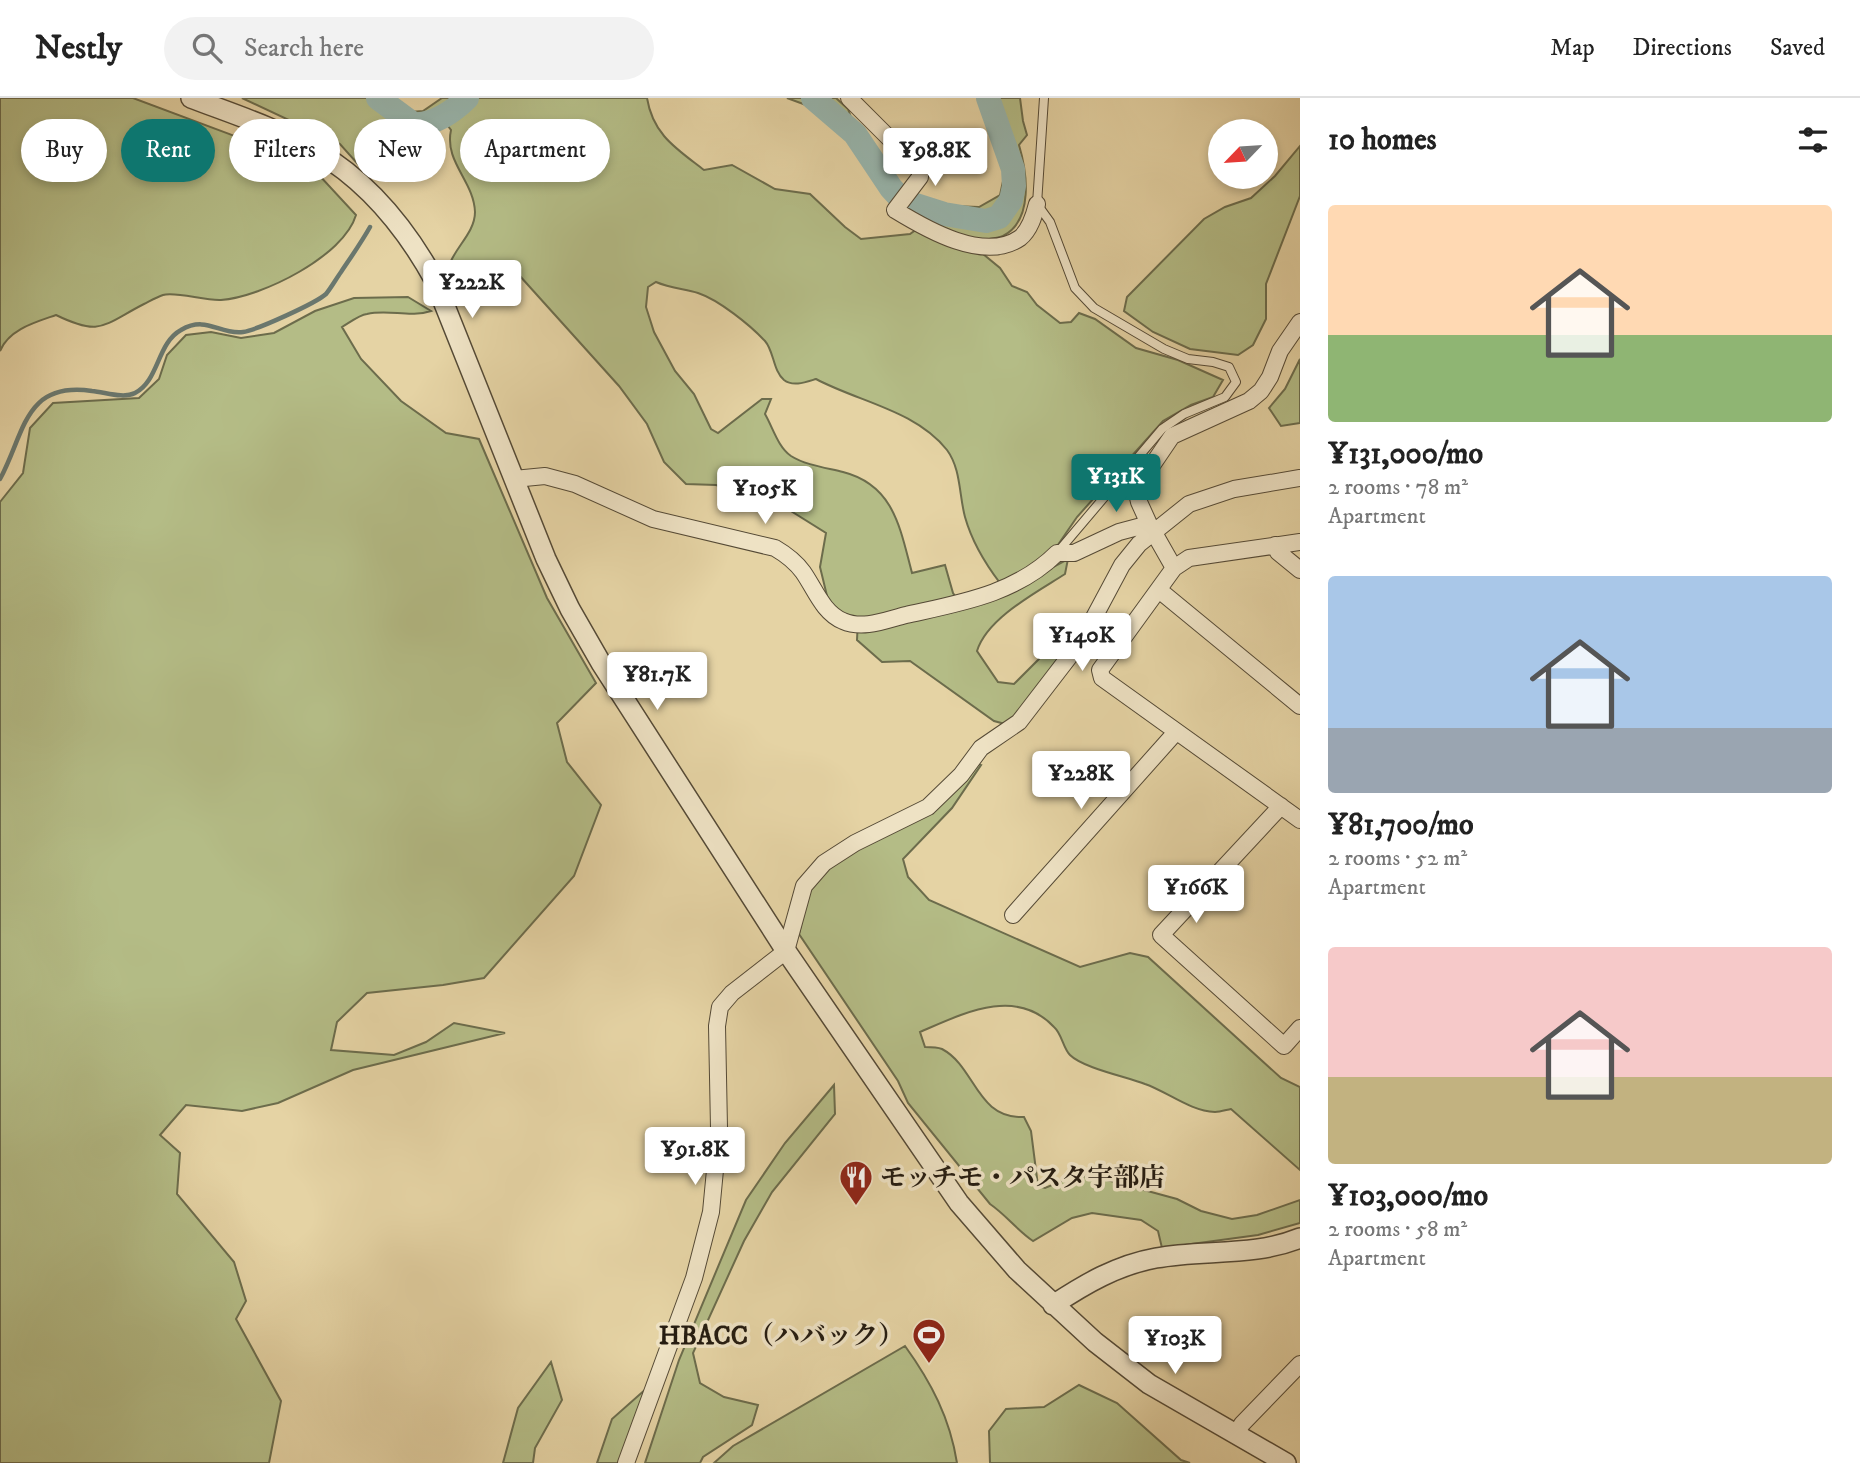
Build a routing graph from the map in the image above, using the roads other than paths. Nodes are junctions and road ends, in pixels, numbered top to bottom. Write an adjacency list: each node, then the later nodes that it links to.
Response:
1 (191, 98): 7 (street)
2 (849, 98): 4 (street)
3 (1044, 98): 4 (lane)
4 (1037, 204): 11 (lane)
5 (1300, 322): 8 (street)
6 (1300, 478): 8 (street)
7 (514, 479): 11 (street); 20 (street)
8 (1151, 528): 11 (street); 12 (street); 20 (street)
9 (1300, 542): 10 (street)
10 (1275, 545): 12 (street); 13 (street)
11 (1057, 553)
12 (1174, 568): 14 (street)
13 (1300, 570)
14 (1158, 590): 15 (street); 16 (street)
15 (1300, 705)
16 (1176, 732): 17 (street); 19 (street)
17 (1281, 806): 18 (street); 21 (street)
18 (1300, 820)
19 (1013, 915)
20 (786, 951): 23 (street); 26 (street)
21 (1300, 1028)
22 (1300, 1238): 23 (street)
23 (1053, 1305): 25 (street)
24 (1300, 1364): 25 (street)
25 (1236, 1434): 27 (street)
26 (626, 1463)
27 (1286, 1463)

